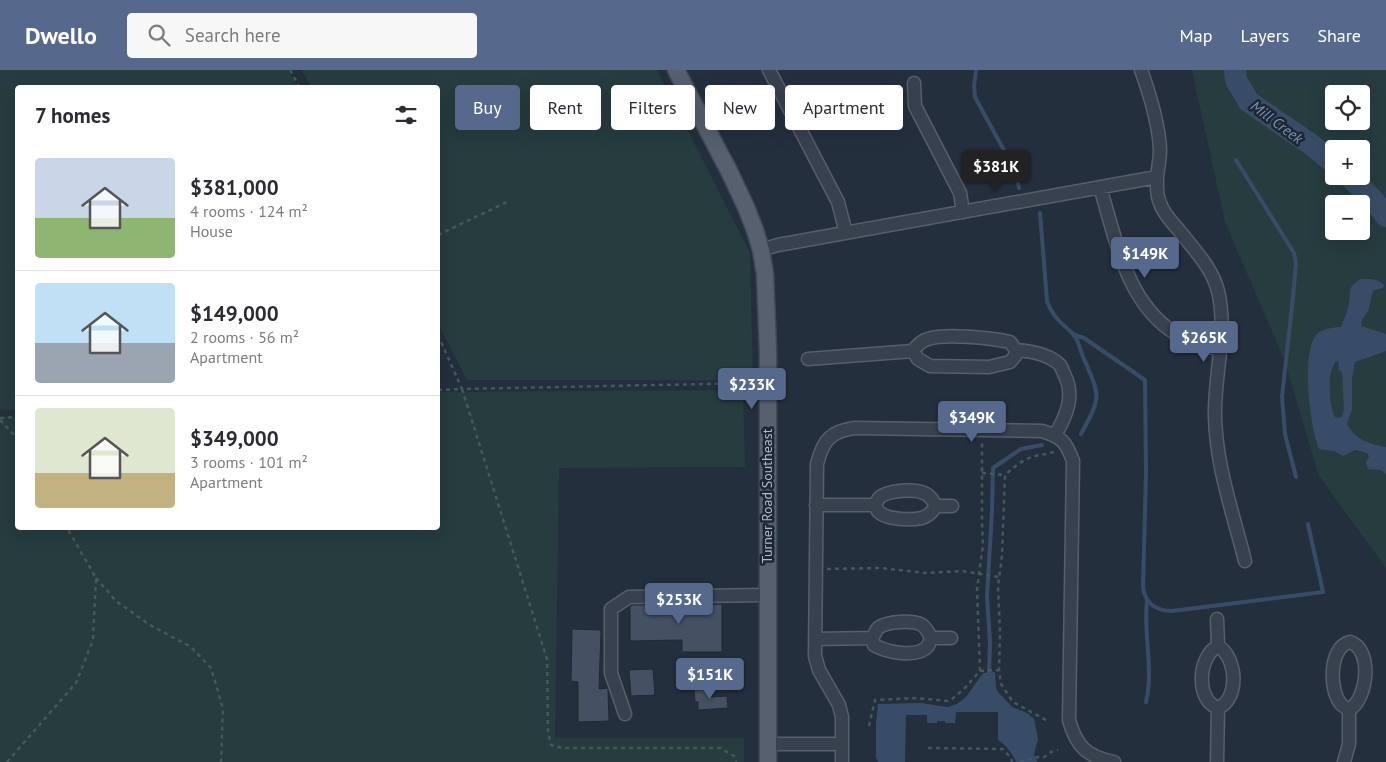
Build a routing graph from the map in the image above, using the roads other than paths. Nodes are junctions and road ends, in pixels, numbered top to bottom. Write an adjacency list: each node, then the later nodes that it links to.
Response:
1 (676, 70): 9 (main road, Turner Road Southeast)
2 (769, 70): 8 (street)
3 (1140, 70): 5 (street)
4 (914, 83): 7 (street)
5 (1157, 177): 6 (street); 11 (street)
6 (1100, 187): 7 (street); 11 (street)
7 (963, 212): 8 (street)
8 (846, 233): 9 (street)
9 (761, 250): 20 (main road, Turner Road Southeast)
10 (1016, 350): 12 (street); 12 (street); 14 (street)
11 (1220, 350): 19 (street)
12 (912, 351): 13 (street)
13 (808, 360)
14 (1055, 435): 15 (street); 34 (street)
15 (816, 505): 16 (street); 25 (street)
16 (875, 505): 17 (street); 17 (street)
17 (936, 506): 18 (street)
18 (952, 506)
19 (1245, 561)
20 (768, 595): 29 (street); 30 (main road, Turner Road Southeast)
21 (1217, 619): 26 (street)
22 (872, 638): 23 (street); 23 (street); 25 (street)
23 (931, 638): 24 (street)
24 (951, 638)
25 (815, 639): 31 (street)
26 (1218, 646): 27 (street); 27 (street)
27 (1218, 708): 35 (street)
28 (1349, 710): 28 (street); 36 (street)
29 (625, 714)
30 (768, 744): 31 (street); 32 (main road, Turner Road Southeast)
31 (842, 744): 33 (street)
32 (768, 762)
33 (842, 762)
34 (1114, 762)
35 (1217, 762)
36 (1344, 762)

